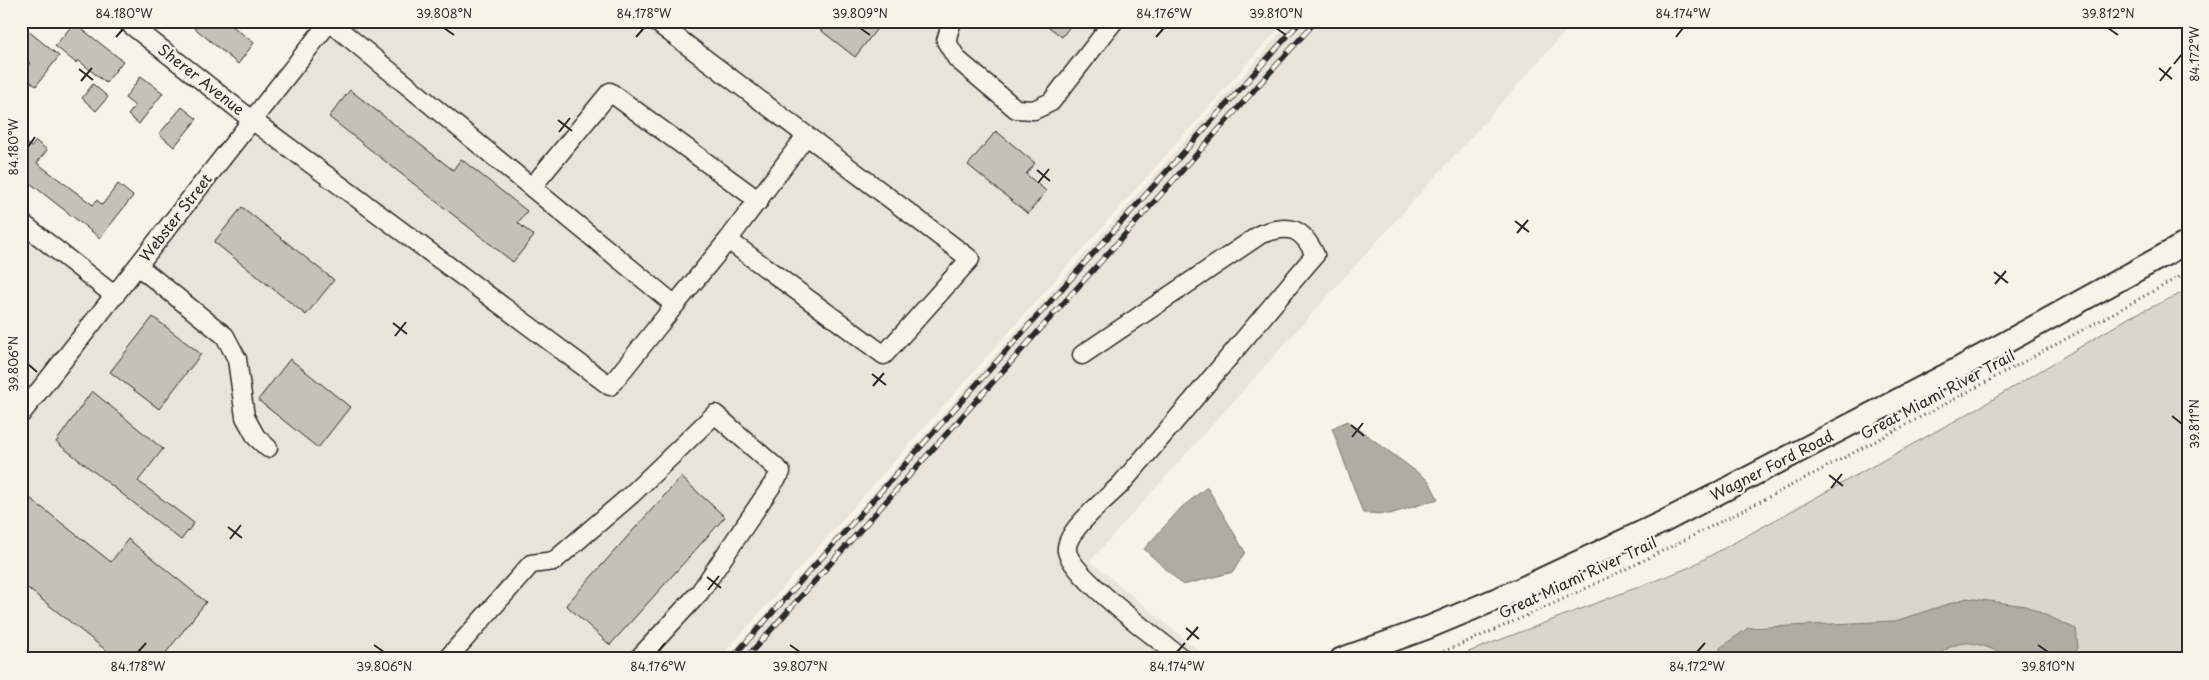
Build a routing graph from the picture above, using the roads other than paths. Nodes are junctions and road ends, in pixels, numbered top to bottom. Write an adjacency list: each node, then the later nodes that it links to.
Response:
1 (126, 21): 6 (street, Sherer Avenue)
2 (655, 21): 7 (street)
3 (952, 21): 4 (street)
4 (1114, 21)
5 (330, 22): 6 (street, Webster Street); 8 (street)
6 (252, 120): 13 (street, Webster Street); 15 (street, Sherer Avenue)
7 (806, 136): 9 (street); 11 (street)
8 (532, 187): 9 (street); 15 (street)
9 (759, 201): 11 (street)
10 (21, 222): 14 (street)
11 (728, 240): 15 (street)
12 (2188, 242): 22 (main road, Wagner Ford Road)
13 (138, 266): 14 (street, Webster Street); 18 (street)
14 (115, 296): 17 (street, Webster Street)
15 (675, 305)
16 (1082, 355): 21 (street)
17 (21, 414)
18 (268, 448)
19 (447, 659): 20 (street)
20 (638, 659)
21 (1183, 659)
22 (1341, 659)

